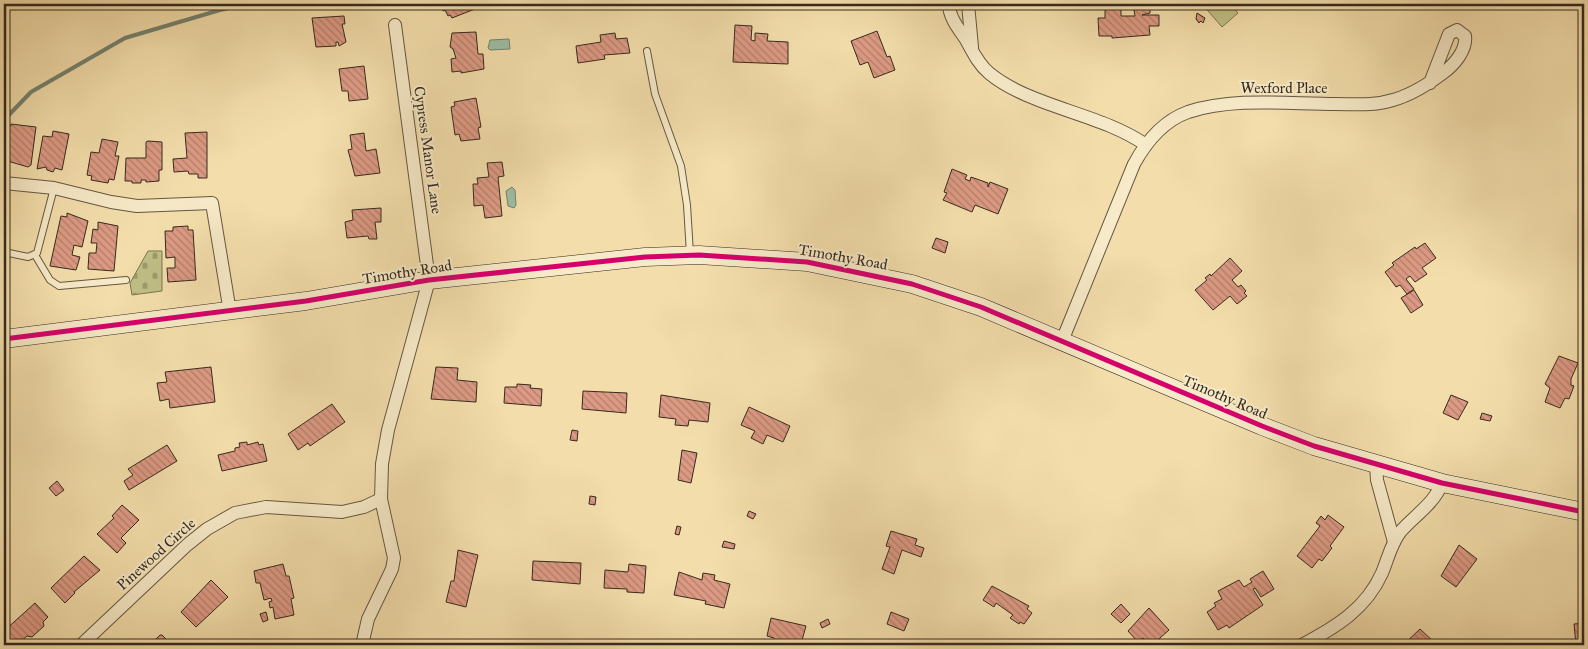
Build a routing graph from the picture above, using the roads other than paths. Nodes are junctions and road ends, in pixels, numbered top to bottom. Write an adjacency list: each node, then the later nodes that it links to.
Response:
1 (949, 4): 5 (street)
2 (968, 4): 5 (street)
3 (395, 25): 14 (street, Cypress Manor Lane)
4 (647, 51): 12 (lane)
5 (973, 52): 7 (street)
6 (1430, 83): 7 (street, Wexford Place)
7 (1146, 145): 17 (street, Wexford Place)
8 (4, 183): 9 (street)
9 (54, 188): 11 (lane); 15 (street)
10 (4, 252): 11 (lane)
11 (35, 255): 13 (lane)
12 (690, 255): 14 (main road, Timothy Road); 17 (main road, Timothy Road)
13 (126, 280)
14 (429, 280): 15 (main road, Timothy Road); 20 (street)
15 (230, 312): 16 (main road, Timothy Road)
16 (4, 339)
17 (1062, 341): 18 (main road, Timothy Road)
18 (1376, 465): 19 (main road, Timothy Road); 22 (street)
19 (1442, 483): 21 (main road, Timothy Road); 22 (street)
20 (382, 499): 23 (street, Pinewood Circle); 24 (street)
21 (1584, 512)
22 (1394, 542): 25 (street)
23 (81, 645)
24 (362, 645)
25 (1302, 645)

